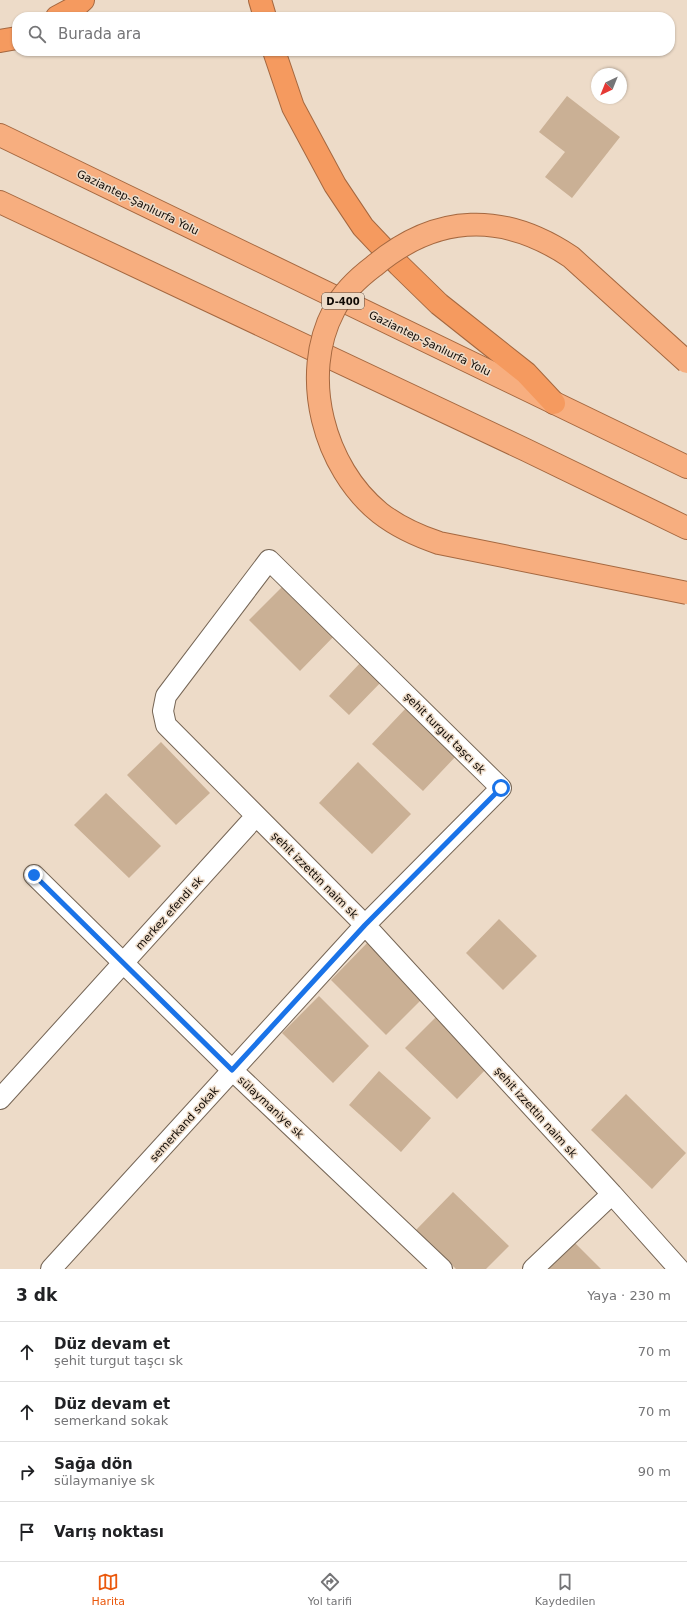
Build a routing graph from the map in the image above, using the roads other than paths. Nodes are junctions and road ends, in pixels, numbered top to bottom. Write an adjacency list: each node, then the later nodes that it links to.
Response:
1 (83, 0): 3 (highway)
2 (260, 0): 4 (highway)
3 (67, 12)
4 (264, 12)
5 (12, 39): 6 (highway)
6 (0, 42)
7 (276, 56): 11 (highway)
8 (0, 135): 11 (highway, Gaziantep-Şanlıurfa Yolu / D-400)
9 (0, 202): 13 (highway)
10 (687, 362): 15 (highway, bridge)
11 (554, 402): 12 (highway, Gaziantep-Şanlıurfa Yolu / D-400)
12 (687, 467)
13 (687, 528)
14 (269, 560): 16 (street, şehit izzettin naim sk); 18 (street, şehit turgut taşcı sk)
15 (687, 593)
16 (256, 816): 18 (street, şehit izzettin naim sk); 19 (street, merkez efendi sk)
17 (34, 875): 19 (street, sülaymaniye sk)
18 (365, 925): 20 (street, semerkand sokak); 22 (street, şehit izzettin naim sk)
19 (124, 963): 20 (street, sülaymaniye sk); 21 (street, merkez efendi sk)
20 (232, 1070): 23 (street, semerkand sokak); 24 (street, sülaymaniye sk)
21 (0, 1099)
22 (612, 1194): 25 (street); 26 (street, şehit izzettin naim sk)
23 (51, 1269)
24 (442, 1269)
25 (533, 1269)
26 (679, 1269)

